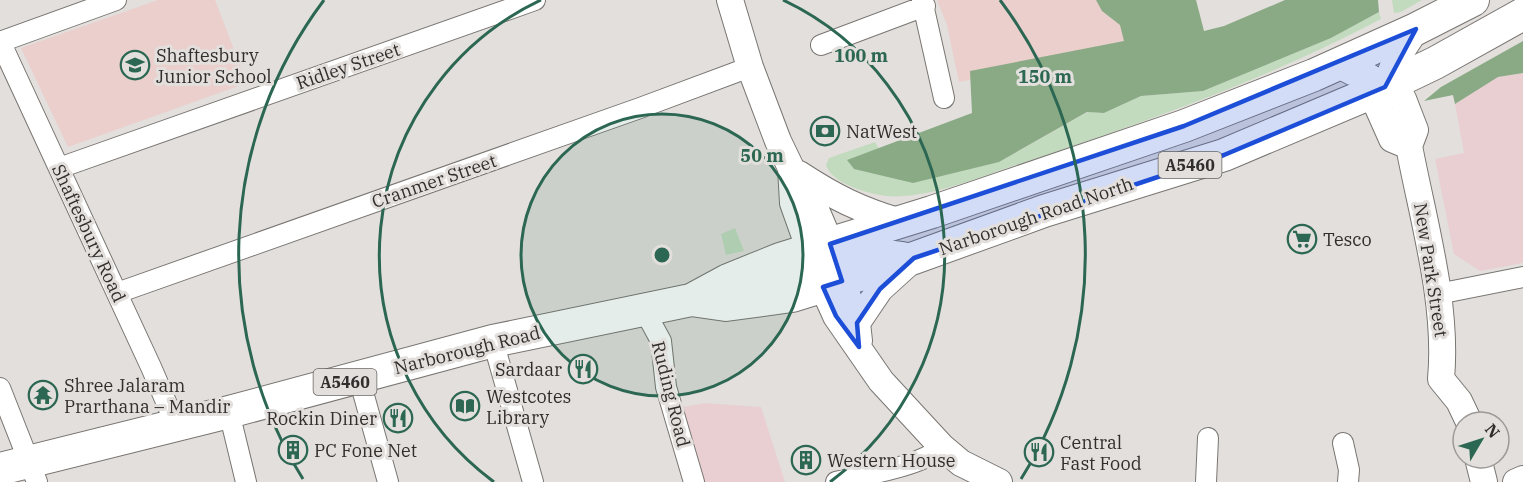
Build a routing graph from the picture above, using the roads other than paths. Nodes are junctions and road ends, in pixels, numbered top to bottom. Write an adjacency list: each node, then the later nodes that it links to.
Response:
1 (116, 0): 8 (street)
2 (535, 0): 14 (street, Ridley Street)
3 (730, 0): 11 (street)
4 (1473, 0): 7 (main road, Narborough Road North / A5460)
5 (924, 3): 9 (street); 13 (street)
6 (1523, 14): 12 (main road, Narborough Road North / A5460)
7 (1416, 29): 10 (main road, Narborough Road North / A5460); 12 (street, New Park Street)
8 (0, 42): 14 (street, Shaftesbury Road)
9 (822, 45)
10 (1337, 64): 12 (street); 16 (main road, Narborough Road North / A5460)
11 (750, 67): 15 (street); 20 (street, Cranmer Street)
12 (1385, 87): 17 (main road, Narborough Road North / A5460); 21 (street, New Park Street)
13 (944, 98)
14 (59, 168): 20 (street, Shaftesbury Road)
15 (792, 168): 16 (street); 18 (street)
16 (901, 222): 18 (main road, Narborough Road North / A5460)
17 (914, 258): 18 (main road, Narborough Road North / A5460); 24 (street, A5460)
18 (826, 265): 22 (main road, Narborough Road / A5460); 22 (main road, Narborough Road / A5460); 24 (street)
19 (1523, 277): 21 (street)
20 (117, 293): 30 (street, Shaftesbury Road)
21 (1438, 294): 28 (street, New Park Street)
22 (691, 300): 23 (main road, Narborough Road / A5460)
23 (644, 308): 25 (main road, Narborough Road / A5460); 40 (street, Ruding Road)
24 (858, 335): 33 (street)
25 (493, 342): 26 (main road, Narborough Road / A5460); 39 (street)
26 (359, 378): 29 (main road, Narborough Road / A5460); 38 (street)
27 (0, 388): 34 (street)
28 (1465, 410)
29 (229, 412): 30 (main road, Narborough Road / A5460); 37 (street)
30 (176, 425): 34 (main road, Narborough Road / A5460)
31 (1208, 438): 43 (street)
32 (1343, 443): 44 (street)
33 (942, 447): 35 (street); 42 (street)
34 (22, 471)
35 (889, 476): 41 (street)
36 (1523, 479): 45 (street)
37 (246, 482)
38 (388, 482)
39 (532, 482)
40 (694, 482)
41 (836, 482)
42 (999, 482)
43 (1206, 482)
44 (1348, 482)
45 (1516, 482)

